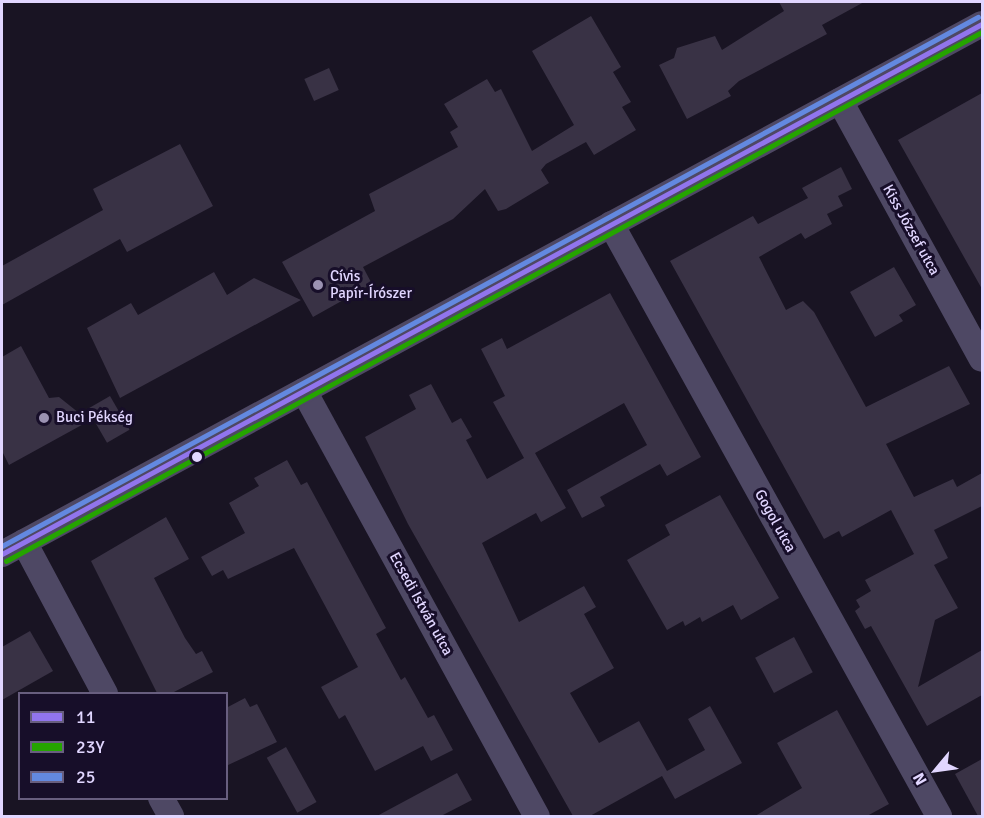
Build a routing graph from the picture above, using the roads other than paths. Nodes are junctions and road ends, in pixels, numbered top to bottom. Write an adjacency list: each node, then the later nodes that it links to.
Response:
1 (982, 24): 2 (street)
2 (840, 101): 3 (street); 4 (street, Kiss József utca)
3 (611, 224): 5 (street); 12 (street, Gogol utca)
4 (982, 359)
5 (304, 391): 6 (street); 11 (street, Ecsedi István utca)
6 (24, 542): 7 (street); 8 (street)
7 (2, 554)
8 (104, 692)
9 (162, 800): 10 (street)
10 (171, 816)
11 (537, 816)
12 (939, 816)

